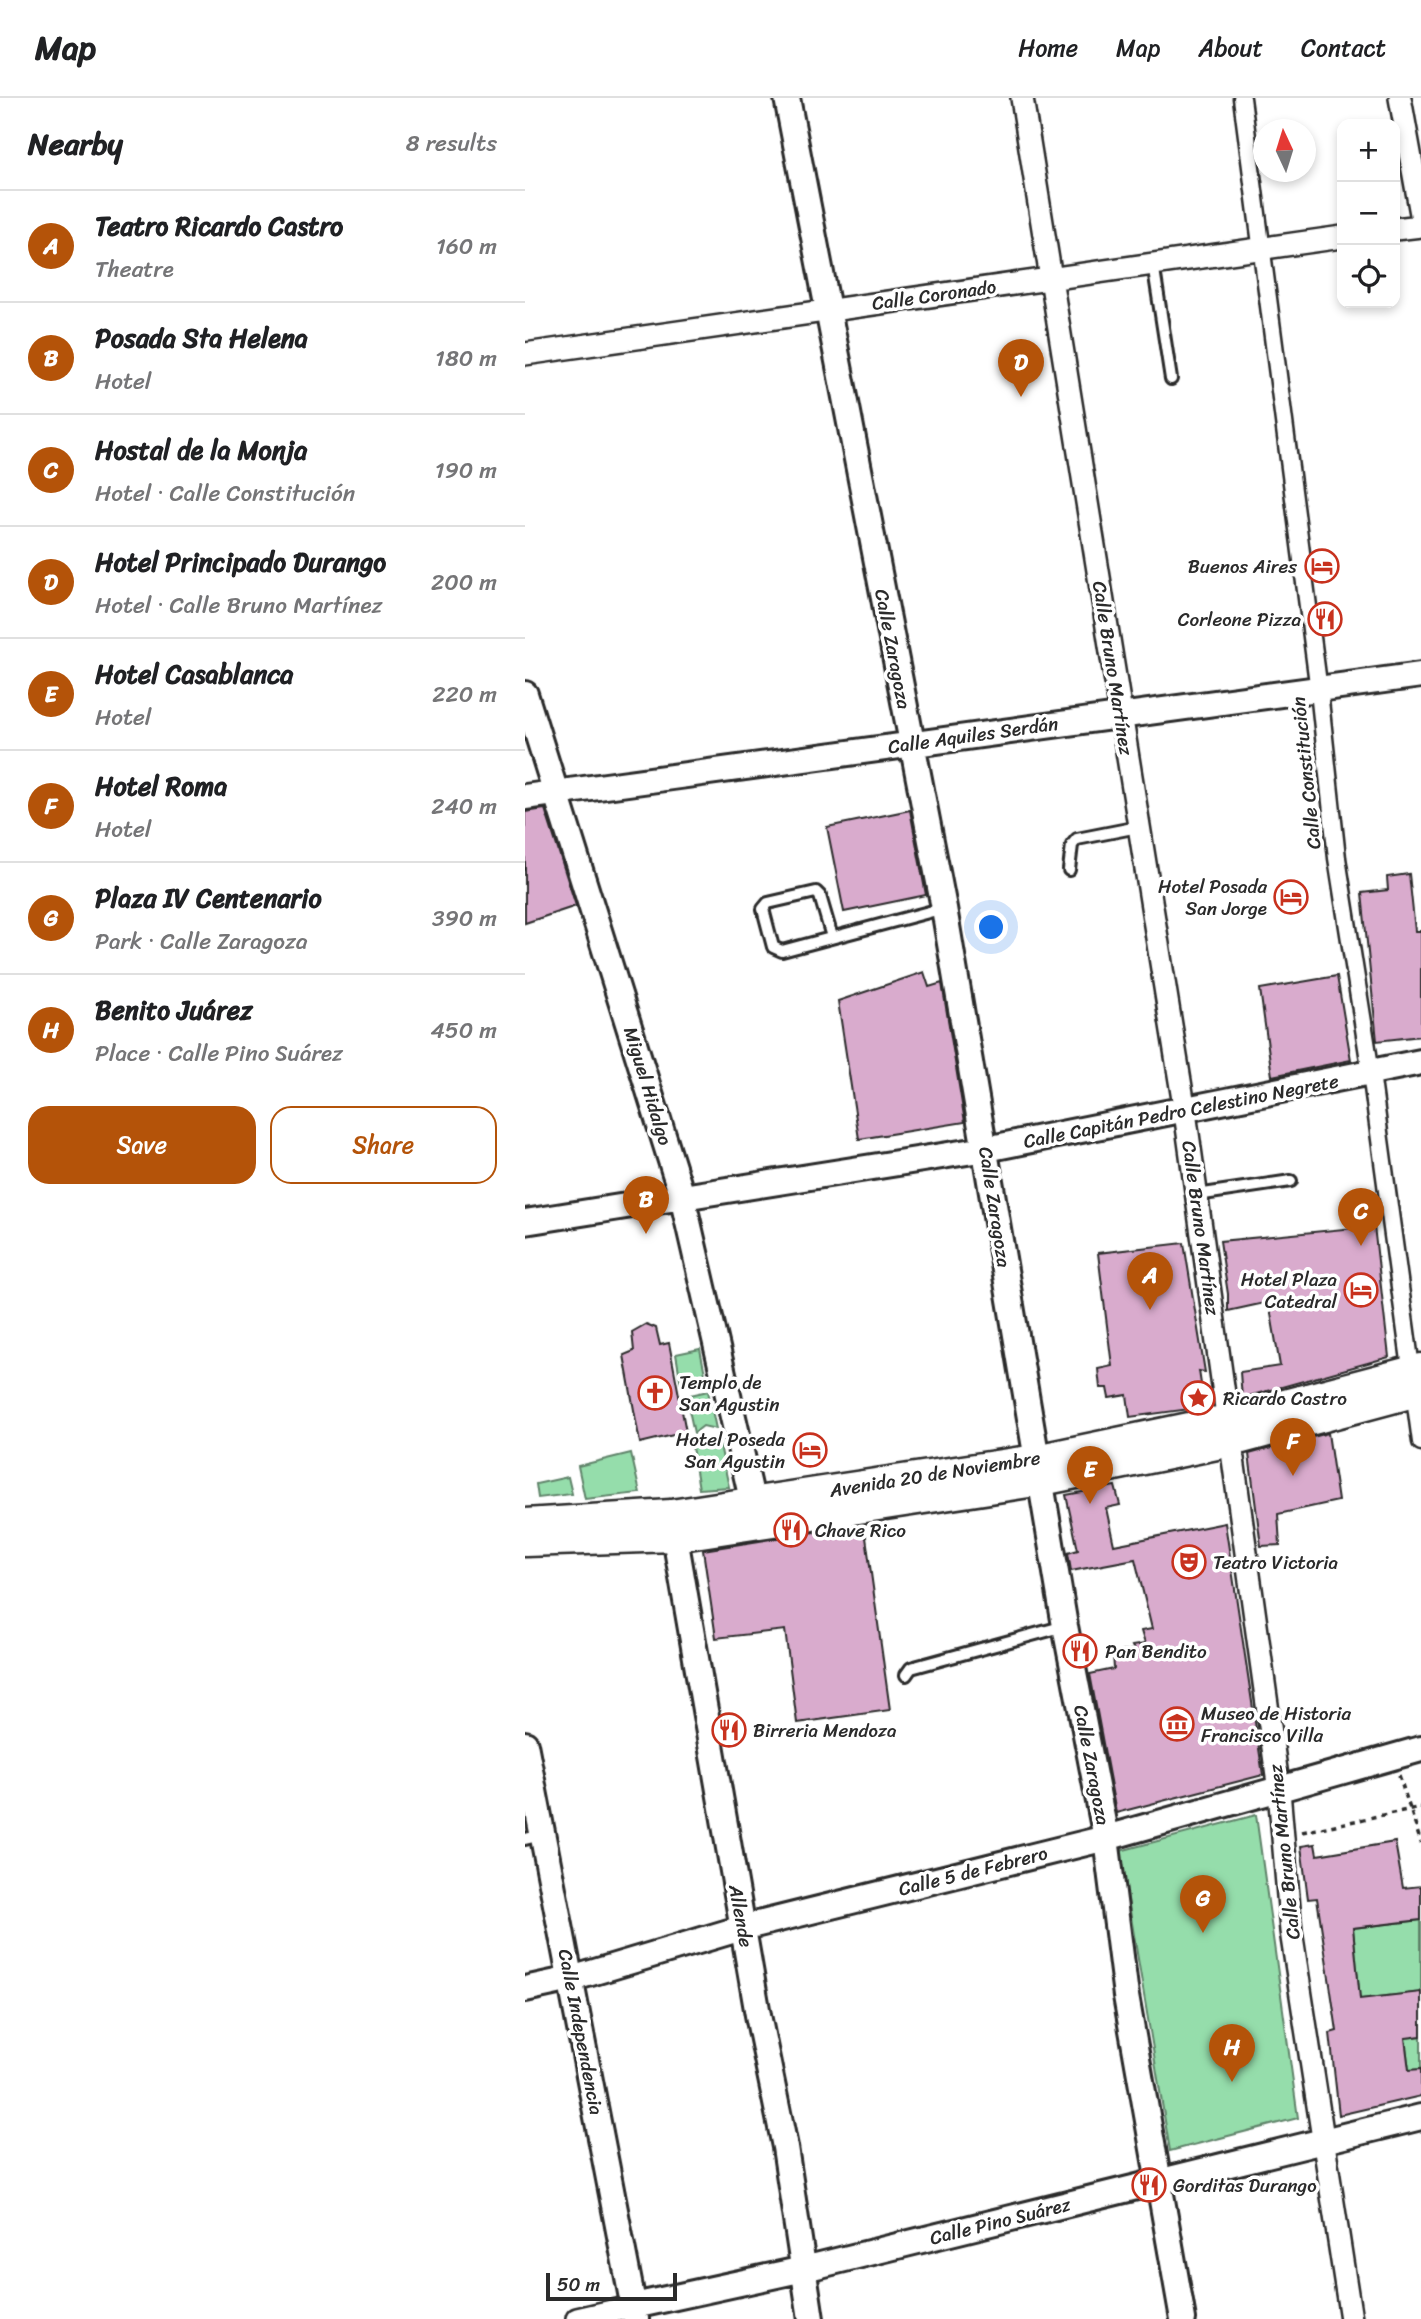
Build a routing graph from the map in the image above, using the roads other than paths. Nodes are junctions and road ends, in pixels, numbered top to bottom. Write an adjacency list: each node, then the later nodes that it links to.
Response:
1 (787, 98): 12 (street, Calle Zaragoza)
2 (1022, 98): 11 (street, Calle Bruno Martínez)
3 (1242, 98): 9 (street, Calle Constitución)
4 (1400, 98): 5 (street)
5 (1421, 214)
6 (1421, 226): 7 (street)
7 (1400, 228)
8 (1337, 238): 9 (street, Calle Coronado)
9 (1261, 248): 10 (street, Calle Coronado); 16 (street, Calle Constitución)
10 (1153, 263): 11 (street, Calle Coronado); 14 (lane)
11 (1051, 278): 12 (street, Calle Coronado); 18 (street, Calle Bruno Martínez)
12 (830, 310): 13 (street, Calle Coronado); 19 (street, Calle Zaragoza)
13 (525, 354)
14 (1171, 380)
15 (1421, 675): 16 (street, Calle Aquiles Serdán)
16 (1319, 691): 18 (street, Calle Aquiles Serdán); 27 (street, Calle Constitución)
17 (525, 694): 20 (street, Miguel Hidalgo)
18 (1120, 715): 19 (street, Calle Aquiles Serdán); 22 (street, Calle Bruno Martínez)
19 (911, 744): 20 (street, Calle Aquiles Serdán); 24 (street, Calle Zaragoza)
20 (557, 793): 21 (street, Calle Aquiles Serdán); 32 (street, Miguel Hidalgo)
21 (525, 797)
22 (1138, 827): 23 (lane); 28 (street, Calle Bruno Martínez)
23 (1069, 870)
24 (944, 908): 25 (lane); 29 (street, Calle Zaragoza)
25 (832, 937): 25 (lane)
26 (1421, 1062): 27 (street, Calle Capitán Pedro Celestino Negrete)
27 (1371, 1073): 28 (street, Calle Capitán Pedro Celestino Negrete); 34 (street, Calle Constitución)
28 (1185, 1112): 29 (street, Calle Capitán Pedro Celestino Negrete); 31 (street, Calle Bruno Martínez)
29 (986, 1149): 32 (street, Calle Capitán Pedro Celestino Negrete); 37 (street, Calle Zaragoza)
30 (1291, 1181): 31 (lane)
31 (1196, 1195): 35 (street, Calle Bruno Martínez)
32 (683, 1196): 33 (street, Calle Capitán Pedro Celestino Negrete); 38 (street, Miguel Hidalgo)
33 (525, 1222)
34 (1417, 1381): 35 (main road, Avenida 20 de Noviembre); 36 (street, Calle Constitución)
35 (1229, 1430): 37 (main road, Avenida 20 de Noviembre); 46 (street, Calle Bruno Martínez)
36 (1421, 1442)
37 (1039, 1470): 38 (main road, Avenida 20 de Noviembre); 42 (street, Calle Zaragoza)
38 (755, 1514): 40 (main road, Avenida 20 de Noviembre)
39 (525, 1523): 40 (main road, Avenida 20 de Noviembre)
40 (673, 1525): 41 (main road, Avenida 20 de Noviembre); 49 (street, Allende)
41 (525, 1542)
42 (1065, 1626): 43 (lane); 48 (street, Calle Zaragoza)
43 (906, 1675)
44 (525, 1744): 47 (street, Calle Independencia)
45 (1421, 1749): 46 (street, Calle 5 de Febrero)
46 (1279, 1791): 48 (street, Calle 5 de Febrero); 53 (street, Calle Bruno Martínez)
47 (534, 1837): 50 (street, Calle Independencia)
48 (1106, 1838): 49 (street, Calle 5 de Febrero); 54 (street, Calle Zaragoza)
49 (742, 1928): 50 (street, Calle 5 de Febrero); 55 (street, Allende)
50 (571, 1979): 51 (street, Calle 5 de Febrero); 56 (street, Calle Independencia)
51 (525, 1989)
52 (1421, 2117): 53 (street, Calle Pino Suárez)
53 (1322, 2140): 54 (street, Calle Pino Suárez); 60 (street, Calle Bruno Martínez)
54 (1161, 2182): 55 (street, Calle Pino Suárez); 59 (street, Calle Zaragoza)
55 (804, 2269): 56 (street, Calle Pino Suárez); 58 (street, Allende)
56 (635, 2312): 57 (street, Calle Pino Suárez)
57 (577, 2319)
58 (811, 2319)
59 (1183, 2319)
60 (1351, 2319)

